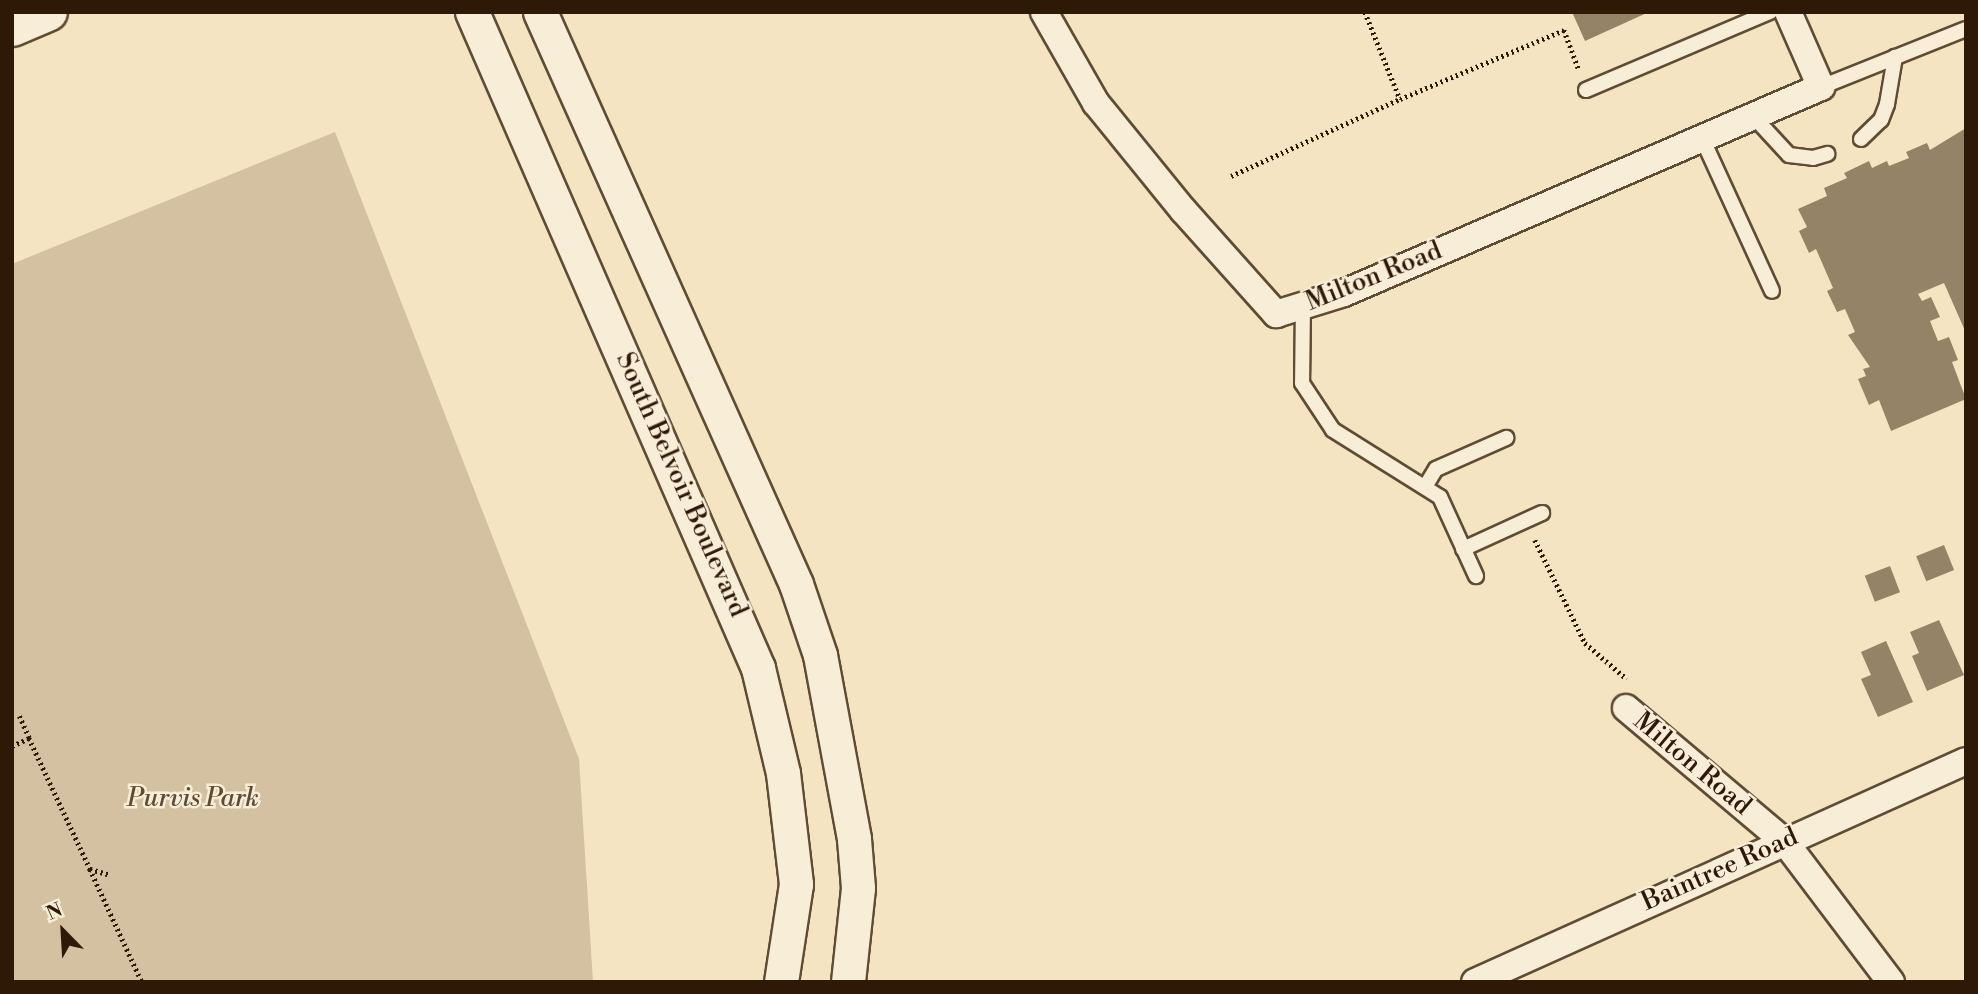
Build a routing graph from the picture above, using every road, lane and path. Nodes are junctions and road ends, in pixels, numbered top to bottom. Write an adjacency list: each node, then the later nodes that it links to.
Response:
1 (47, 12): 8 (main road)
2 (472, 12): 36 (street, South Belvoir Boulevard)
3 (540, 12): 37 (street)
4 (1044, 12): 20 (street, Milton Road)
5 (1365, 12): 13 (path)
6 (1770, 12): 12 (lane)
7 (1788, 12): 11 (street)
8 (12, 27)
9 (1966, 29): 10 (lane)
10 (1895, 57): 11 (lane); 16 (lane)
11 (1821, 87): 14 (street, Milton Road)
12 (1586, 90): 13 (path)
13 (1400, 99): 18 (path)
14 (1753, 116): 15 (street, Milton Road); 17 (lane)
15 (1702, 138): 19 (lane); 20 (street, Milton Road)
16 (1861, 139)
17 (1827, 154)
18 (1231, 176)
19 (1772, 291)
20 (1303, 305): 22 (lane)
21 (1506, 438): 22 (lane)
22 (1425, 487): 25 (lane)
23 (1542, 513): 24 (lane)
24 (1527, 520): 25 (lane); 27 (path)
25 (1463, 549): 26 (lane)
26 (1476, 576)
27 (1626, 708): 32 (street, Milton Road)
28 (19, 716): 29 (path)
29 (29, 737): 30 (path); 33 (path)
30 (12, 746)
31 (1966, 761): 32 (street, Baintree Road)
32 (1785, 842): 38 (street, Baintree Road); 39 (street, Milton Road)
33 (90, 869): 34 (path); 35 (path)
34 (108, 874)
35 (142, 982)
36 (781, 982)
37 (848, 982)
38 (1475, 982)
39 (1891, 982)

